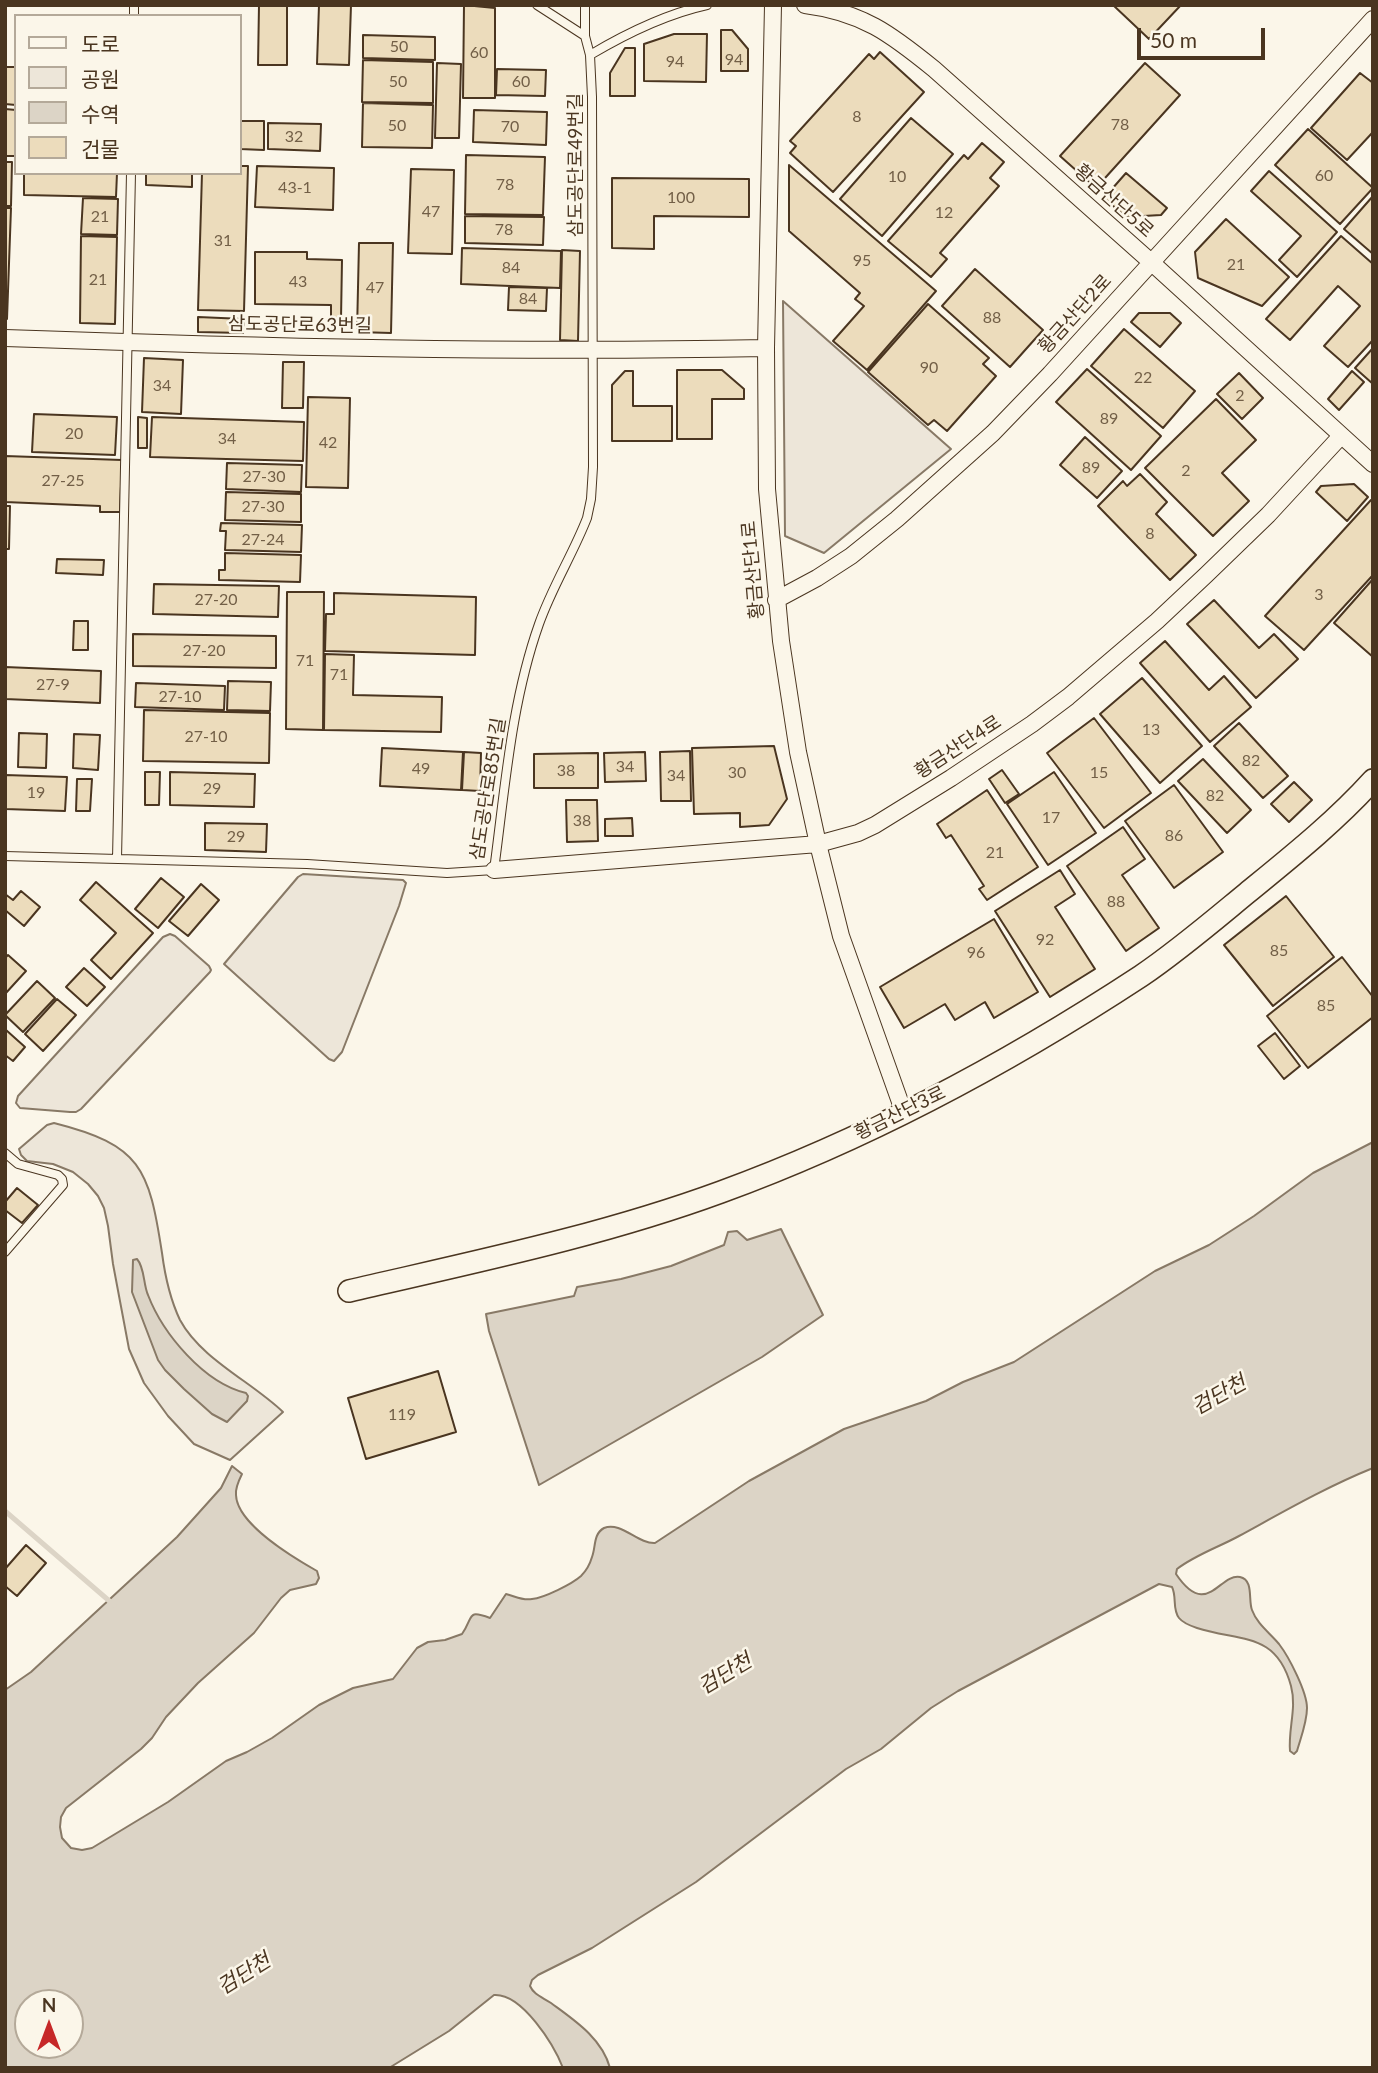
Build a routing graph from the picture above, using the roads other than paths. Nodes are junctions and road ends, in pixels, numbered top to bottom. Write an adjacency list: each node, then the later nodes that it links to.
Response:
1 (537, 5): 7 (lane)
2 (584, 5): 7 (lane, 삼도공단로49번길)
3 (707, 5): 8 (lane)
4 (773, 5): 13 (street, 황금산단1로)
5 (805, 5): 10 (street, 황금산단5로)
6 (1373, 19): 10 (street, 황금산단2로)
7 (585, 36): 8 (lane, 삼도공단로49번길)
8 (590, 55): 14 (lane, 삼도공단로49번길)
9 (131, 175): 12 (lane)
10 (1151, 262): 15 (street, 황금산단5로); 17 (street, 황금산단2로)
11 (5, 338): 12 (street, 삼도공단로63번길)
12 (128, 342): 14 (street, 삼도공단로63번길); 21 (lane)
13 (766, 348): 14 (street, 삼도공단로63번길); 17 (street, 황금산단1로)
14 (593, 351): 22 (lane, 삼도공단로85번길)
15 (1342, 436): 16 (street, 황금산단5로); 19 (street, 황금산단4로)
16 (1373, 464)
17 (776, 600): 19 (street, 황금산단1로)
18 (1373, 779): 23 (street, 황금산단3로)
19 (818, 844): 22 (street, 황금산단4로); 23 (street, 황금산단1로)
20 (5, 856): 21 (lane, 삼도공단로85번길)
21 (117, 859): 22 (lane, 삼도공단로85번길)
22 (494, 870)
23 (904, 1114): 26 (street, 황금산단3로)
24 (5, 1153): 25 (lane)
25 (5, 1252)
26 (349, 1291)

